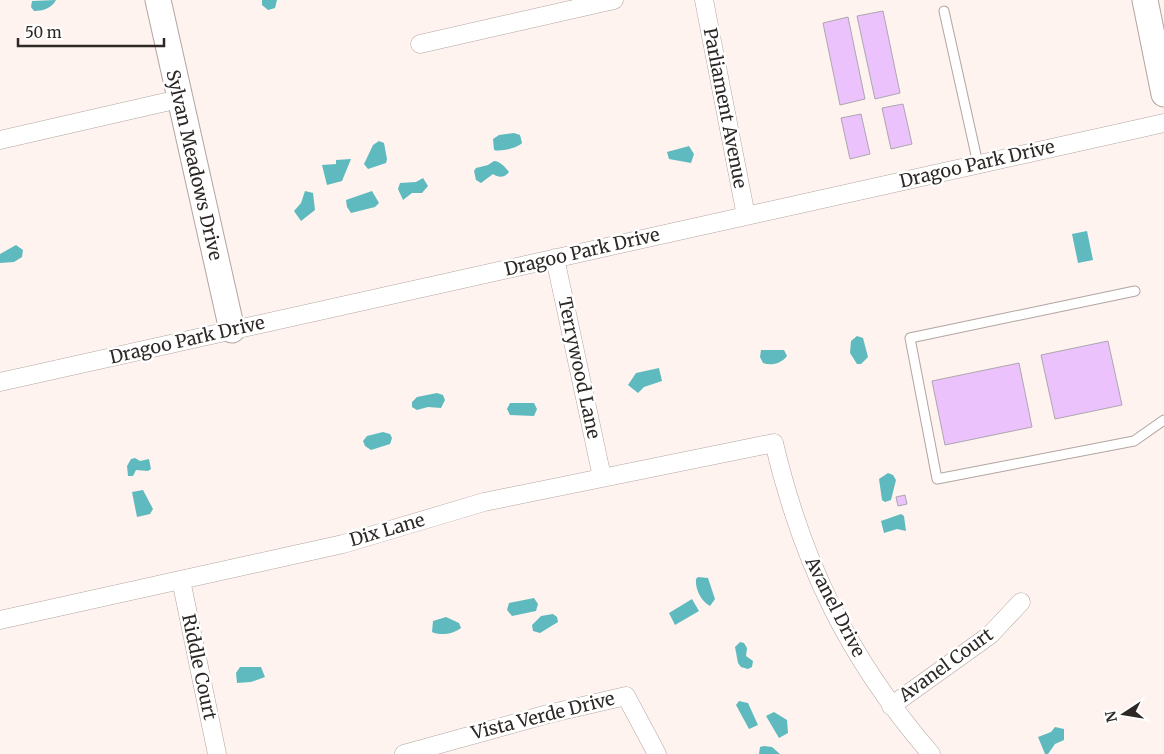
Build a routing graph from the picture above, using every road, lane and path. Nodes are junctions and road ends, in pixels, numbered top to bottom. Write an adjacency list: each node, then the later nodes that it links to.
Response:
1 (158, 0): 9 (street, Sylvan Meadows Drive)
2 (614, 0): 6 (street)
3 (704, 0): 13 (street, Parliament Avenue)
4 (1145, 0): 7 (street)
5 (944, 11): 12 (lane)
6 (420, 44)
7 (1159, 45): 8 (street)
8 (1164, 94)
9 (179, 99): 11 (street); 16 (street, Sylvan Meadows Drive)
10 (1164, 123): 12 (street, Dragoo Park Drive)
11 (0, 140)
12 (978, 164): 13 (street, Dragoo Park Drive)
13 (746, 216): 14 (street, Dragoo Park Drive)
14 (555, 258): 16 (street, Dragoo Park Drive); 20 (street, Terrywood Lane)
15 (1134, 291): 18 (lane)
16 (232, 330): 17 (street, Dragoo Park Drive)
17 (0, 382)
18 (1164, 420)
19 (774, 443): 20 (street, Dix Lane); 24 (street, Avanel Drive)
20 (602, 477): 21 (street, Dix Lane)
21 (181, 580): 23 (street, Dix Lane); 25 (street, Riddle Court)
22 (1021, 602): 24 (street, Avanel Court)
23 (0, 620)
24 (891, 706): 28 (street, Avanel Drive)
25 (217, 754)
26 (404, 754): 27 (street, Vista Verde Drive)
27 (657, 754)
28 (931, 754)

